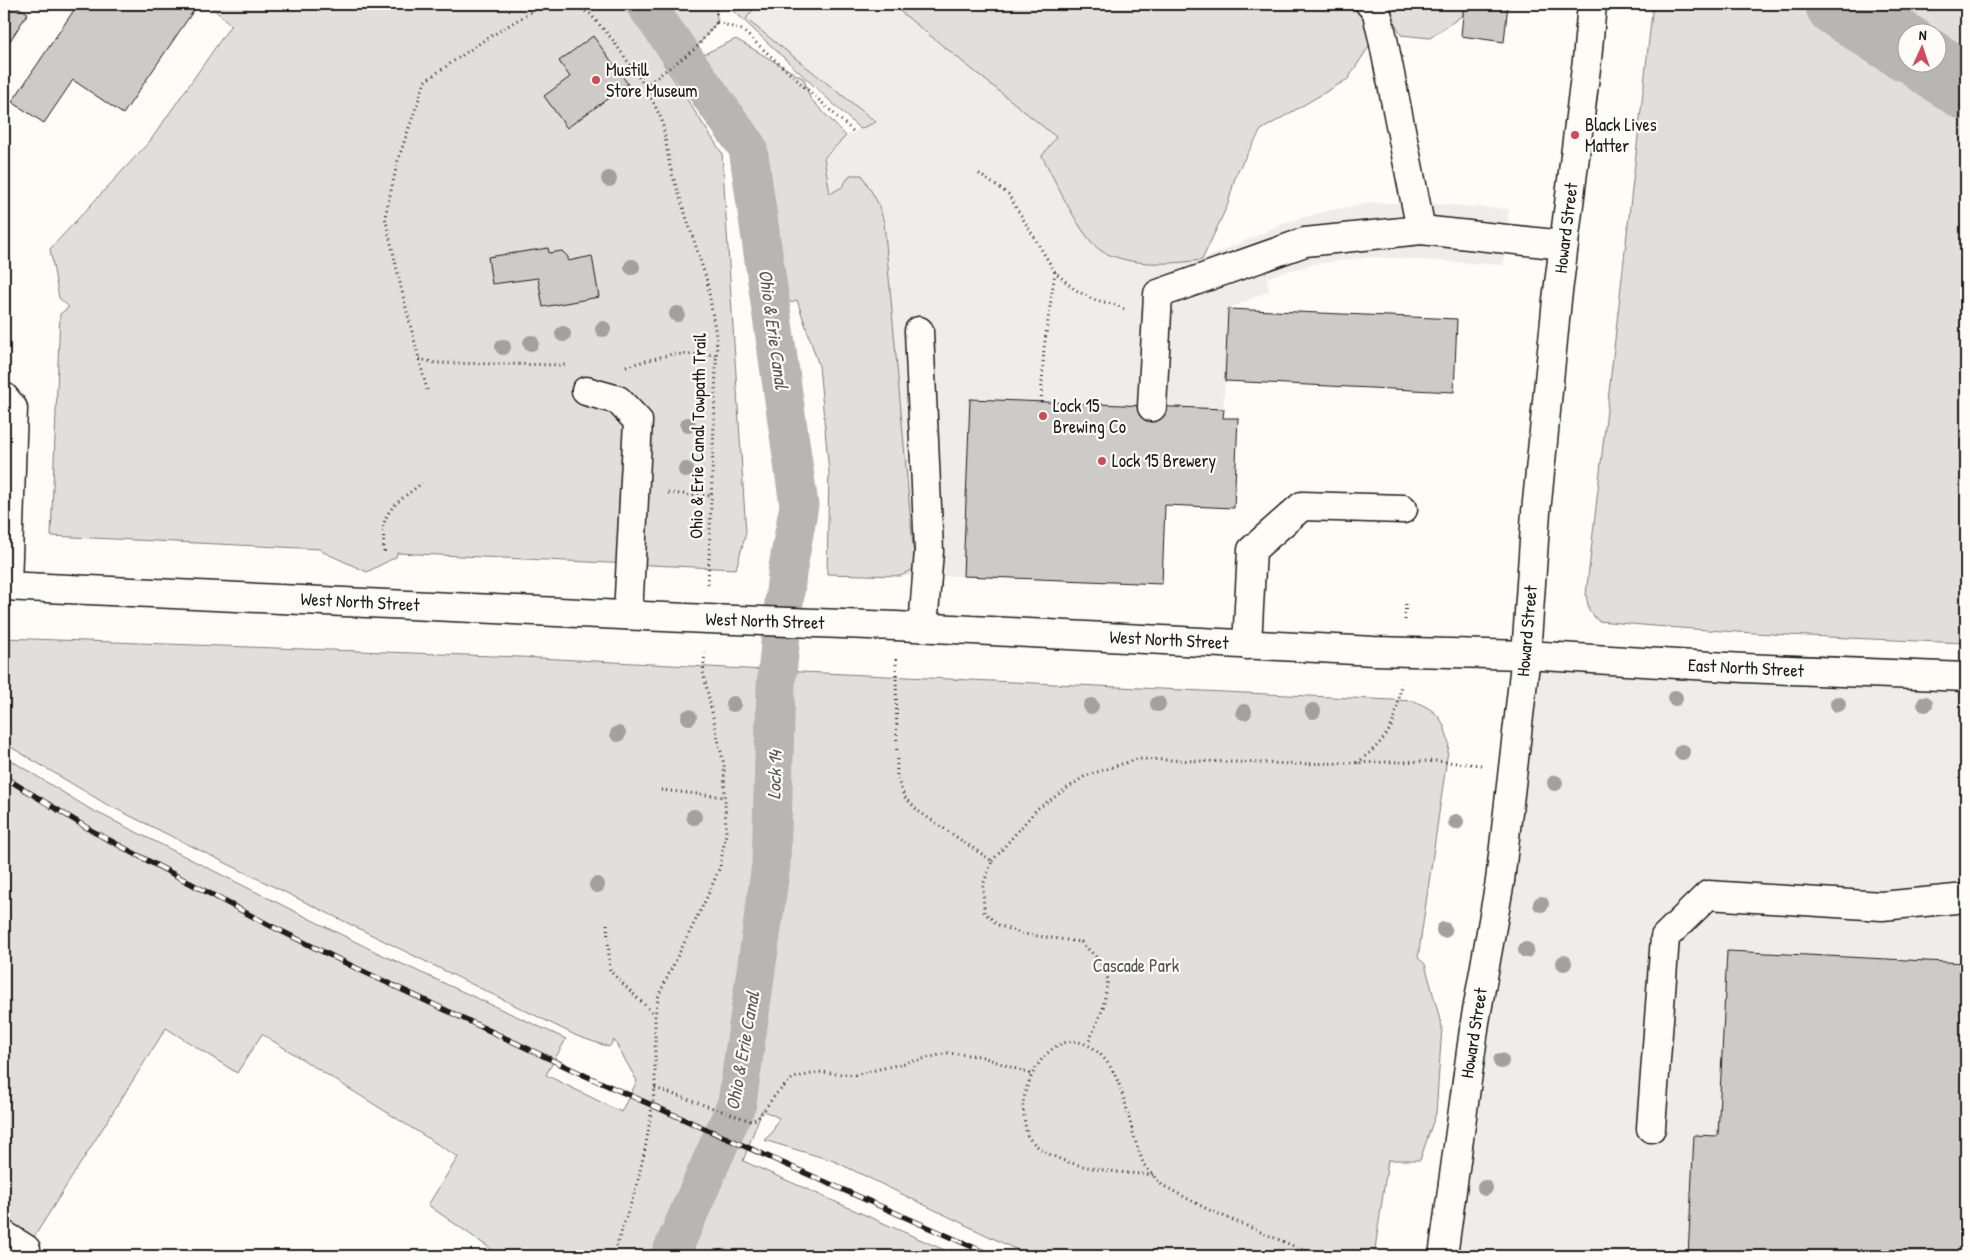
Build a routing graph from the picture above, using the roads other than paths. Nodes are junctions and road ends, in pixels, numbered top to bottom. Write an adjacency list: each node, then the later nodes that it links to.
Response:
1 (1370, 4): 3 (street)
2 (1592, 4): 4 (street, Howard Street)
3 (1421, 230): 4 (street); 8 (street)
4 (1564, 245): 14 (street, Howard Street)
5 (919, 331): 12 (street)
6 (586, 391): 11 (street)
7 (4, 397): 10 (street)
8 (1152, 407)
9 (1403, 508): 13 (street)
10 (5, 586): 11 (street, West North Street)
11 (628, 614): 12 (street, West North Street)
12 (923, 627): 13 (street, West North Street)
13 (1247, 644): 14 (street, West North Street)
14 (1526, 656): 15 (street, East North Street); 18 (street, Howard Street)
15 (1966, 678)
16 (1966, 898): 17 (street)
17 (1651, 1128)
18 (1443, 1256)

